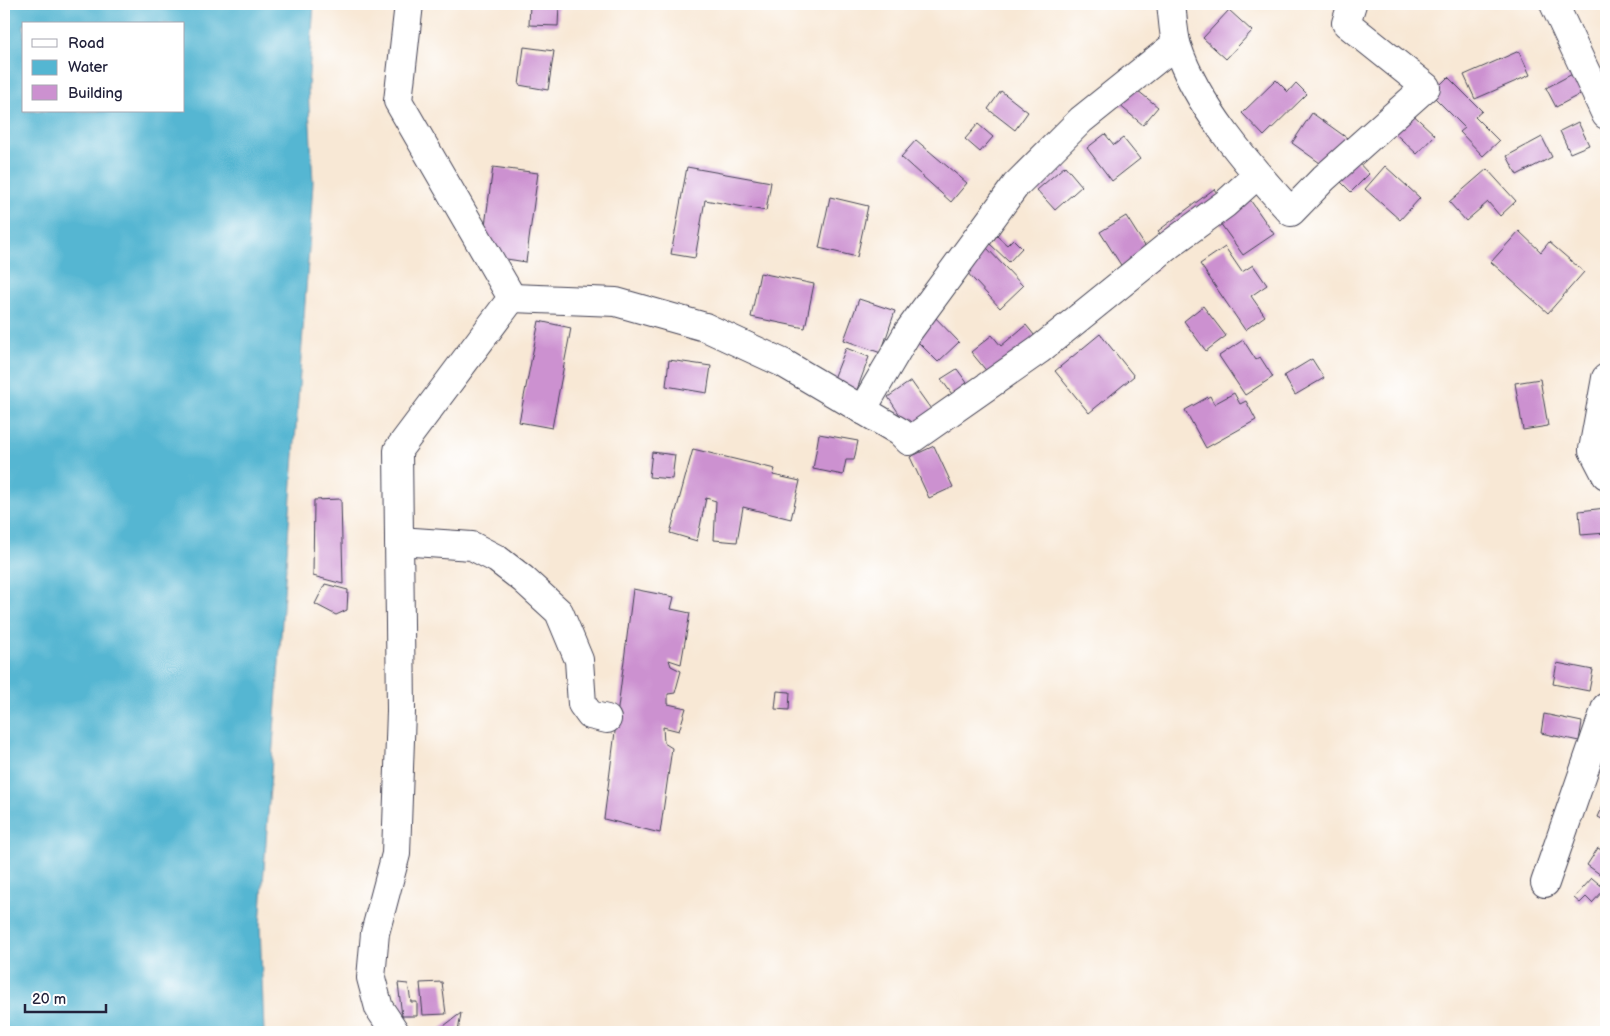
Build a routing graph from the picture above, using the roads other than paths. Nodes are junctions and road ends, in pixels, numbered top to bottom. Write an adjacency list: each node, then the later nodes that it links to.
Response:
1 (408, 4): 8 (street)
2 (1171, 4): 5 (street)
3 (1352, 4): 7 (street)
4 (1554, 4): 6 (street)
5 (1176, 44): 7 (street); 10 (street)
6 (1606, 115)
7 (1257, 174): 10 (street)
8 (512, 298): 10 (street); 13 (street)
9 (1606, 378): 11 (street)
10 (862, 410)
11 (1600, 443): 12 (street)
12 (1606, 475)
13 (399, 541): 15 (street); 17 (street)
14 (1606, 707): 16 (street)
15 (607, 719)
16 (1545, 883)
17 (396, 1032)

